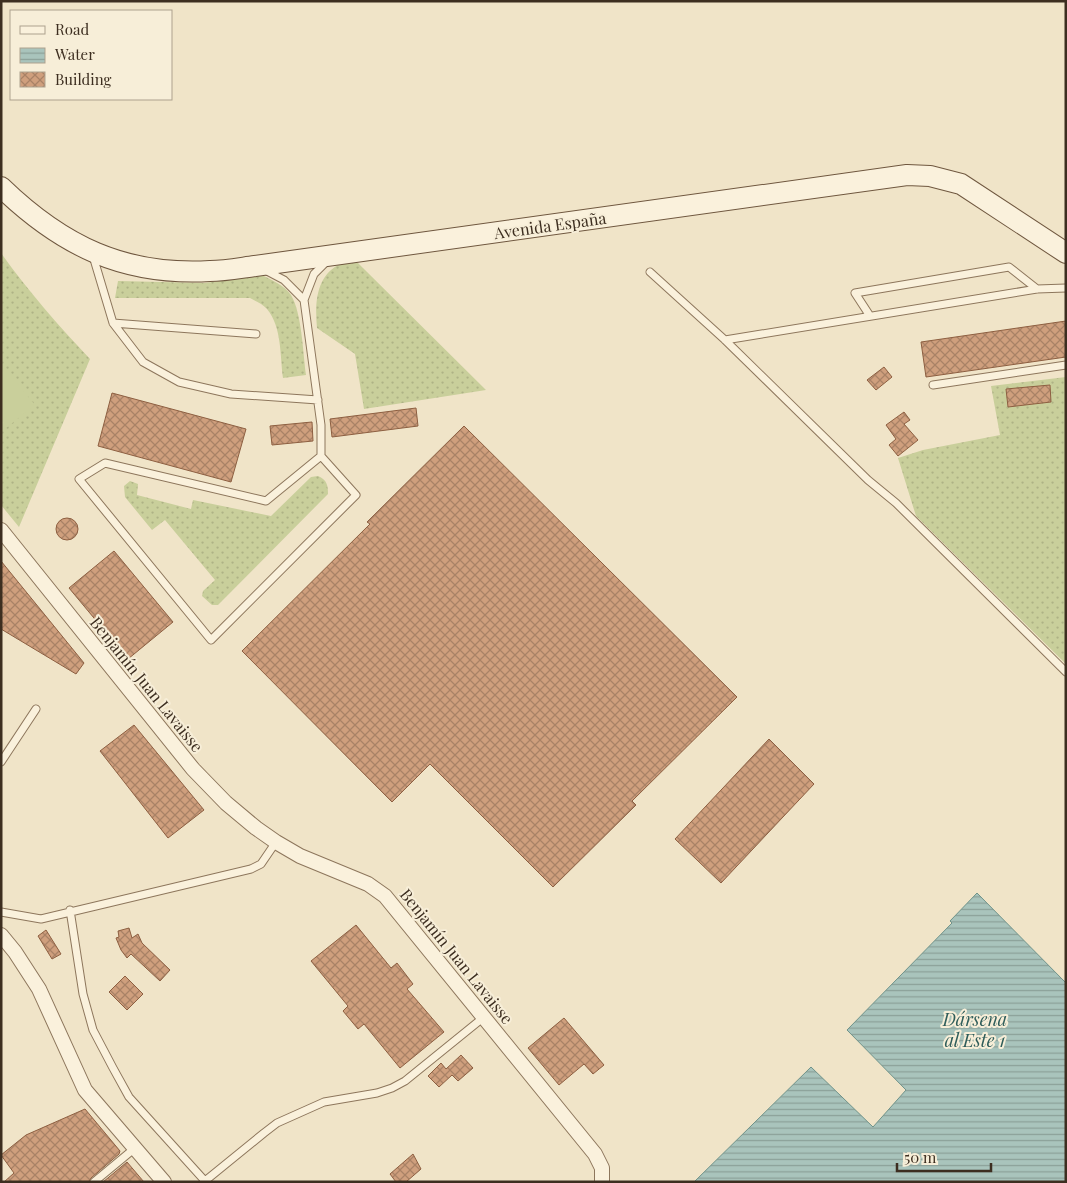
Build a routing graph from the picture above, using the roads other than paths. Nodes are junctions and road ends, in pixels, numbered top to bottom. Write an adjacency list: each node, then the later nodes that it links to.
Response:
1 (1, 187): 3 (street, Avenida España)
2 (1, 202): 3 (street, Avenida España)
3 (27, 212): 4 (street, Avenida España)
4 (91, 251): 7 (street, Avenida España); 13 (lane)
5 (1066, 252): 6 (street, Avenida España)
6 (333, 255): 7 (street, Avenida España); 11 (lane)
7 (255, 266): 11 (lane)
8 (650, 272): 15 (lane)
9 (1066, 288): 10 (lane)
10 (1038, 289): 12 (lane); 12 (lane)
11 (304, 300): 18 (lane)
12 (870, 316): 15 (lane)
13 (113, 323): 14 (lane); 18 (lane)
14 (256, 334)
15 (726, 340): 21 (lane)
16 (1066, 365): 17 (lane)
17 (932, 385)
18 (318, 400): 19 (lane)
19 (321, 456): 19 (lane)
20 (1, 530): 24 (street, Benjamín Juan Lavaisse)
21 (1066, 672)
22 (36, 709): 23 (lane)
23 (1, 762)
24 (276, 842): 25 (lane); 28 (street, Benjamín Juan Lavaisse)
25 (70, 910): 26 (lane); 28 (lane)
26 (1, 912)
27 (1, 935): 29 (street)
28 (484, 1017): 32 (street, Benjamín Juan Lavaisse)
29 (135, 1148): 30 (lane); 31 (street)
30 (94, 1182)
31 (164, 1182)
32 (602, 1182)

